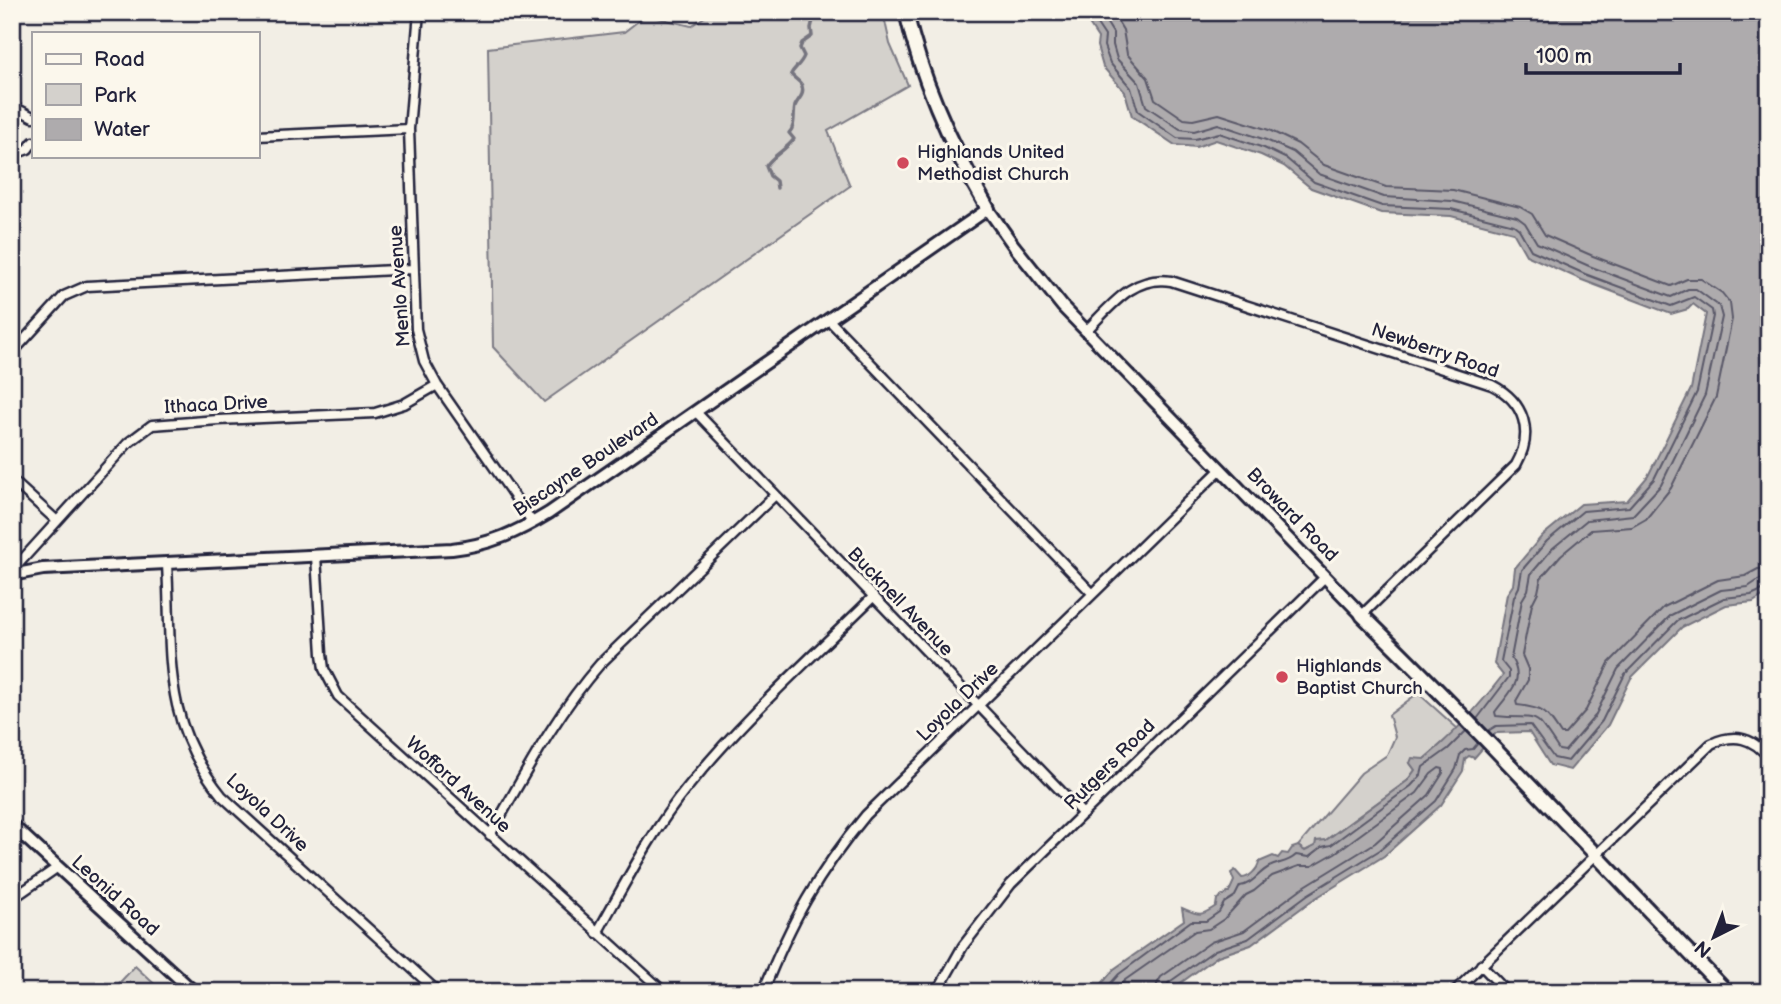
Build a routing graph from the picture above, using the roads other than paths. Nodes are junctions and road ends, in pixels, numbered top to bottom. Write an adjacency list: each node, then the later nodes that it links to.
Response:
1 (419, 12): 5 (street, Menlo Avenue)
2 (906, 12): 9 (main road, Broward Road)
3 (12, 106): 4 (street)
4 (32, 116)
5 (409, 129): 6 (street); 10 (street, Menlo Avenue)
6 (259, 136)
7 (32, 146): 8 (street)
8 (12, 155)
9 (988, 209): 11 (street, Biscayne Boulevard); 12 (street, Broward Road)
10 (413, 269): 13 (street); 14 (street, Menlo Avenue)
11 (828, 319): 15 (street, Biscayne Boulevard); 25 (street)
12 (1087, 331): 16 (street, Broward Road); 27 (street, Newberry Road)
13 (12, 353)
14 (437, 385): 19 (street, Ithaca Drive); 20 (street, Menlo Avenue)
15 (696, 412): 18 (street, Bucknell Avenue); 20 (street, Biscayne Boulevard)
16 (1221, 469): 24 (street, Broward Road); 25 (street, Loyola Drive)
17 (12, 480): 19 (street)
18 (775, 495): 26 (street, Bucknell Avenue); 32 (street)
19 (57, 521): 23 (street, Ithaca Drive)
20 (533, 523): 21 (street, Biscayne Boulevard)
21 (316, 556): 22 (street, Biscayne Boulevard); 32 (street, Wofford Avenue)
22 (167, 564): 23 (street, Biscayne Boulevard); 39 (street, Loyola Drive)
23 (12, 573)
24 (1325, 577): 27 (street, Broward Road); 30 (street, Rutgers Road)
25 (1092, 593): 28 (street, Loyola Drive)
26 (873, 597): 28 (street, Bucknell Avenue); 36 (street)
27 (1362, 615): 33 (main road, Broward Road)
28 (977, 705): 30 (street, Bucknell Avenue); 41 (street, Loyola Drive)
29 (1769, 758): 33 (street)
30 (1083, 814): 42 (street, Rutgers Road)
31 (12, 825): 34 (street, Leonid Road)
32 (489, 835): 36 (street, Wofford Avenue)
33 (1595, 855): 37 (street); 45 (main road, Broward Road)
34 (58, 867): 35 (street); 38 (street, Leonid Road)
35 (12, 899)
36 (597, 933): 40 (street, Wofford Avenue)
37 (1481, 965): 43 (street); 44 (street)
38 (194, 992)
39 (438, 992)
40 (664, 992)
41 (763, 992)
42 (937, 992)
43 (1454, 992)
44 (1507, 992)
45 (1727, 992)

